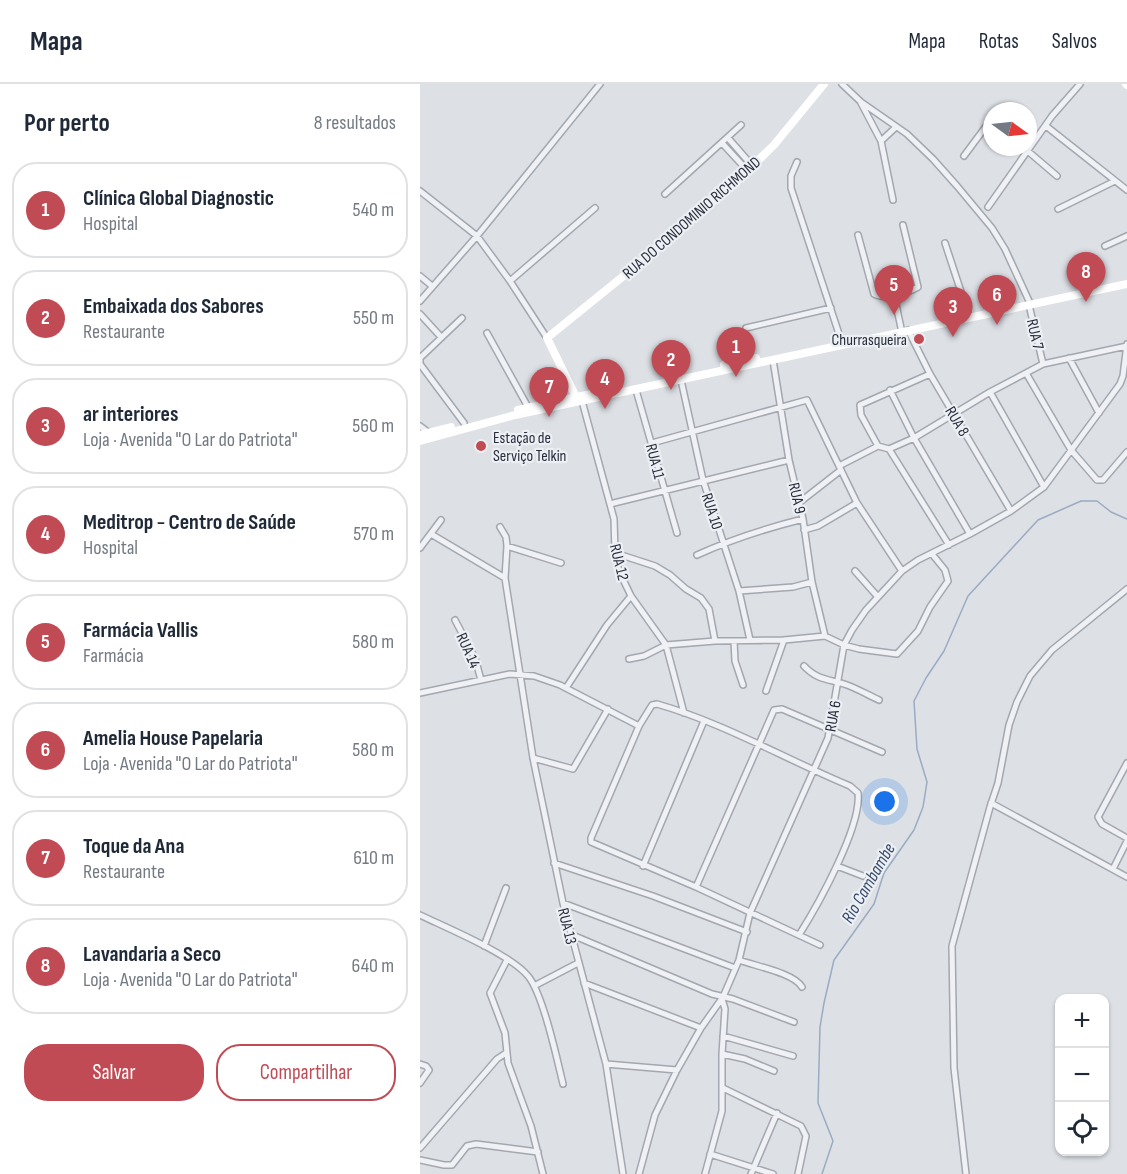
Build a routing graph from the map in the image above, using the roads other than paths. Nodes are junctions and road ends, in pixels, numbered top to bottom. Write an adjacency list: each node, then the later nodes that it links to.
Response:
1 (600, 84): 30 (street)
2 (824, 84): 18 (main road, RUA DO CONDOMINIO RICHMOND)
3 (842, 84): 5 (street)
4 (1080, 84): 7 (street)
5 (861, 102): 8 (street, RUA 7); 12 (street)
6 (741, 125): 10 (street)
7 (1046, 126): 11 (street); 20 (street)
8 (896, 127): 12 (street); 40 (street, RUA 7)
9 (983, 130): 14 (street)
10 (728, 138): 13 (street); 18 (street)
11 (1037, 139)
12 (881, 141): 24 (street)
13 (722, 143): 18 (street); 23 (street)
14 (964, 156)
15 (1025, 156): 25 (street)
16 (1033, 156): 19 (street)
17 (797, 162): 41 (street)
18 (746, 168): 49 (main road, RUA DO CONDOMINIO RICHMOND)
19 (1057, 176)
20 (1115, 181): 21 (street); 27 (street)
21 (1127, 190)
22 (420, 191): 30 (street)
23 (665, 194)
24 (893, 200)
25 (987, 207)
26 (596, 208): 35 (street)
27 (1058, 209)
28 (903, 225): 38 (street)
29 (858, 234): 38 (street)
30 (477, 236): 35 (street); 37 (street)
31 (1127, 236): 33 (street)
32 (945, 243): 42 (street)
33 (1105, 246)
34 (420, 276): 37 (street)
35 (510, 281): 49 (street)
36 (1127, 282): 40 (main road)
37 (432, 286): 39 (street)
38 (894, 295): 46 (street, RUA 8)
39 (420, 300)
40 (1029, 303): 42 (main road); 46 (main road); 55 (street, RUA 7)
41 (831, 308): 45 (street); 50 (street)
42 (968, 313): 46 (main road)
43 (420, 314): 48 (street)
44 (462, 318): 48 (street)
45 (746, 328)
46 (904, 329): 50 (main road); 53 (main road); 57 (street, RUA 8)
47 (487, 333): 65 (street)
48 (441, 337): 54 (street)
49 (547, 338): 64 (main road)
50 (841, 340): 64 (main road)
51 (1127, 345): 52 (street); 59 (street, RUA 6)
52 (1070, 358): 55 (street); 68 (street)
53 (773, 360): 58 (main road); 66 (street, RUA 9)
54 (420, 363): 69 (street)
55 (1044, 364): 56 (street)
56 (1026, 373): 63 (street); 78 (street)
57 (930, 374): 62 (street); 67 (street, RUA 8)
58 (681, 380): 61 (main road); 71 (street, RUA 10)
59 (1122, 381): 60 (street); 68 (street, RUA 6)
60 (1127, 387)
61 (636, 390): 64 (main road); 75 (street, RUA 11)
62 (890, 390): 73 (street); 76 (street)
63 (990, 392): 67 (street); 83 (street)
64 (579, 399): 65 (main road); 74 (main road); 87 (street, RUA 12)
65 (528, 407): 69 (main road)
66 (782, 408): 71 (street); 80 (street, RUA 9); 81 (street)
67 (954, 413): 73 (street); 88 (street, RUA 8)
68 (1099, 413): 78 (street, RUA 6)
69 (465, 423): 72 (main road)
70 (420, 426): 72 (street)
71 (693, 432): 75 (street); 82 (street, RUA 10)
72 (424, 434)
73 (914, 438): 77 (street); 95 (street)
74 (420, 441)
75 (652, 443): 84 (street, RUA 11)
76 (879, 446): 77 (street); 81 (street)
77 (890, 450): 97 (street)
78 (1071, 450): 79 (street); 83 (street, RUA 6)
79 (1127, 452)
80 (789, 460): 82 (street); 85 (street, RUA 9)
81 (840, 468): 85 (street); 86 (street)
82 (703, 480): 84 (street); 96 (street, RUA 10)
83 (1044, 487): 88 (street, RUA 6)
84 (663, 490): 87 (street); 93 (street, RUA 11)
85 (800, 502): 89 (street, RUA 9)
86 (857, 502): 92 (street); 105 (street)
87 (610, 504): 100 (street, RUA 12)
88 (1011, 510): 95 (street, RUA 6)
89 (803, 519): 92 (street, RUA 9); 96 (street)
90 (441, 520): 94 (street)
91 (500, 527): 98 (street)
92 (804, 530): 107 (street, RUA 9)
93 (677, 533)
94 (431, 534): 99 (street); 106 (street)
95 (970, 534): 97 (street, RUA 6)
96 (724, 543): 102 (street); 109 (street, RUA 10)
97 (949, 545): 101 (street, RUA 6)
98 (507, 546): 103 (street); 106 (street, RUA 13)
99 (420, 548)
100 (615, 553): 110 (street, RUA 12); 116 (street)
101 (932, 554): 105 (street, RUA 6); 119 (street)
102 (697, 555)
103 (561, 563)
104 (855, 571): 111 (street)
105 (902, 571): 111 (street, RUA 6)
106 (505, 578): 122 (street, RUA 13)
107 (812, 582): 109 (street); 113 (street, RUA 9)
108 (1127, 589): 141 (street)
109 (739, 591): 114 (street, RUA 10)
110 (631, 596): 118 (street, RUA 12); 126 (street)
111 (878, 597): 119 (street, RUA 6)
112 (455, 620): 123 (street, RUA 14)
113 (825, 636): 115 (street); 119 (street)
114 (750, 640): 115 (street); 117 (street)
115 (784, 640): 127 (street)
116 (715, 641): 117 (street); 118 (street)
117 (734, 641): 125 (street)
118 (666, 645): 120 (street); 131 (street, RUA 12)
119 (844, 645): 124 (street, RUA 6)
120 (629, 659)
121 (804, 666): 124 (street)
122 (521, 676): 123 (street); 126 (street); 137 (street, RUA 13)
123 (481, 680): 128 (street)
124 (837, 683): 129 (street); 134 (street, RUA 6)
125 (743, 685)
126 (566, 688): 130 (street)
127 (766, 691)
128 (420, 693)
129 (879, 700)
130 (608, 709): 133 (street); 137 (street)
131 (684, 713): 132 (street); 133 (street)
132 (704, 721): 135 (street); 144 (street)
133 (639, 726): 144 (street)
134 (830, 729): 135 (street); 136 (street); 139 (street, RUA 6)
135 (760, 744): 139 (street); 149 (street)
136 (882, 752)
137 (533, 758): 143 (street, RUA 13)
138 (1127, 763): 140 (street)
139 (814, 771): 145 (street); 152 (street, RUA 6)
140 (1124, 775): 142 (street)
141 (991, 802): 146 (street); 192 (street)
142 (1127, 840): 146 (street)
143 (554, 863): 151 (street, RUA 13); 154 (street)
144 (642, 866): 149 (street)
145 (837, 866): 147 (street); 156 (street)
146 (1113, 869): 148 (street)
147 (863, 876)
148 (1127, 877)
149 (696, 887): 152 (street)
150 (506, 888): 158 (street)
151 (562, 903): 155 (street, RUA 13); 162 (street)
152 (750, 913): 154 (street, RUA 6); 156 (street)
153 (420, 915): 158 (street)
154 (747, 932): 160 (street, RUA 6)
155 (570, 934): 161 (street, RUA 13); 166 (street)
156 (799, 935): 157 (street)
157 (820, 945)
158 (484, 946): 159 (street)
159 (507, 960): 164 (street); 170 (street)
160 (739, 960): 162 (street, RUA 6); 165 (street)
161 (578, 963): 163 (street, RUA 13); 164 (street)
162 (735, 968): 166 (street, RUA 6)
163 (584, 983): 168 (street); 174 (street, RUA 13)
164 (534, 986): 178 (street)
165 (802, 987)
166 (722, 998): 167 (street); 168 (street, RUA 6); 169 (street)
167 (794, 1022)
168 (701, 1028): 175 (street, RUA 6)
169 (723, 1036): 171 (street); 172 (street)
170 (506, 1053): 181 (street); 182 (street)
171 (722, 1053): 176 (street); 179 (street)
172 (793, 1056)
173 (420, 1064): 177 (street)
174 (606, 1064): 175 (street); 187 (street, RUA 13)
175 (677, 1070): 188 (street, RUA 6)
176 (774, 1071)
177 (420, 1083)
178 (563, 1084)
179 (723, 1088): 180 (street); 183 (street)
180 (777, 1113): 185 (street); 191 (street)
181 (420, 1148)
182 (538, 1152): 184 (street); 186 (street)
183 (710, 1154): 185 (street); 189 (street)
184 (420, 1160)
185 (752, 1171): 190 (street)
186 (543, 1174)
187 (623, 1174)
188 (639, 1174)
189 (705, 1174)
190 (773, 1174)
191 (798, 1174)
192 (966, 1174)

